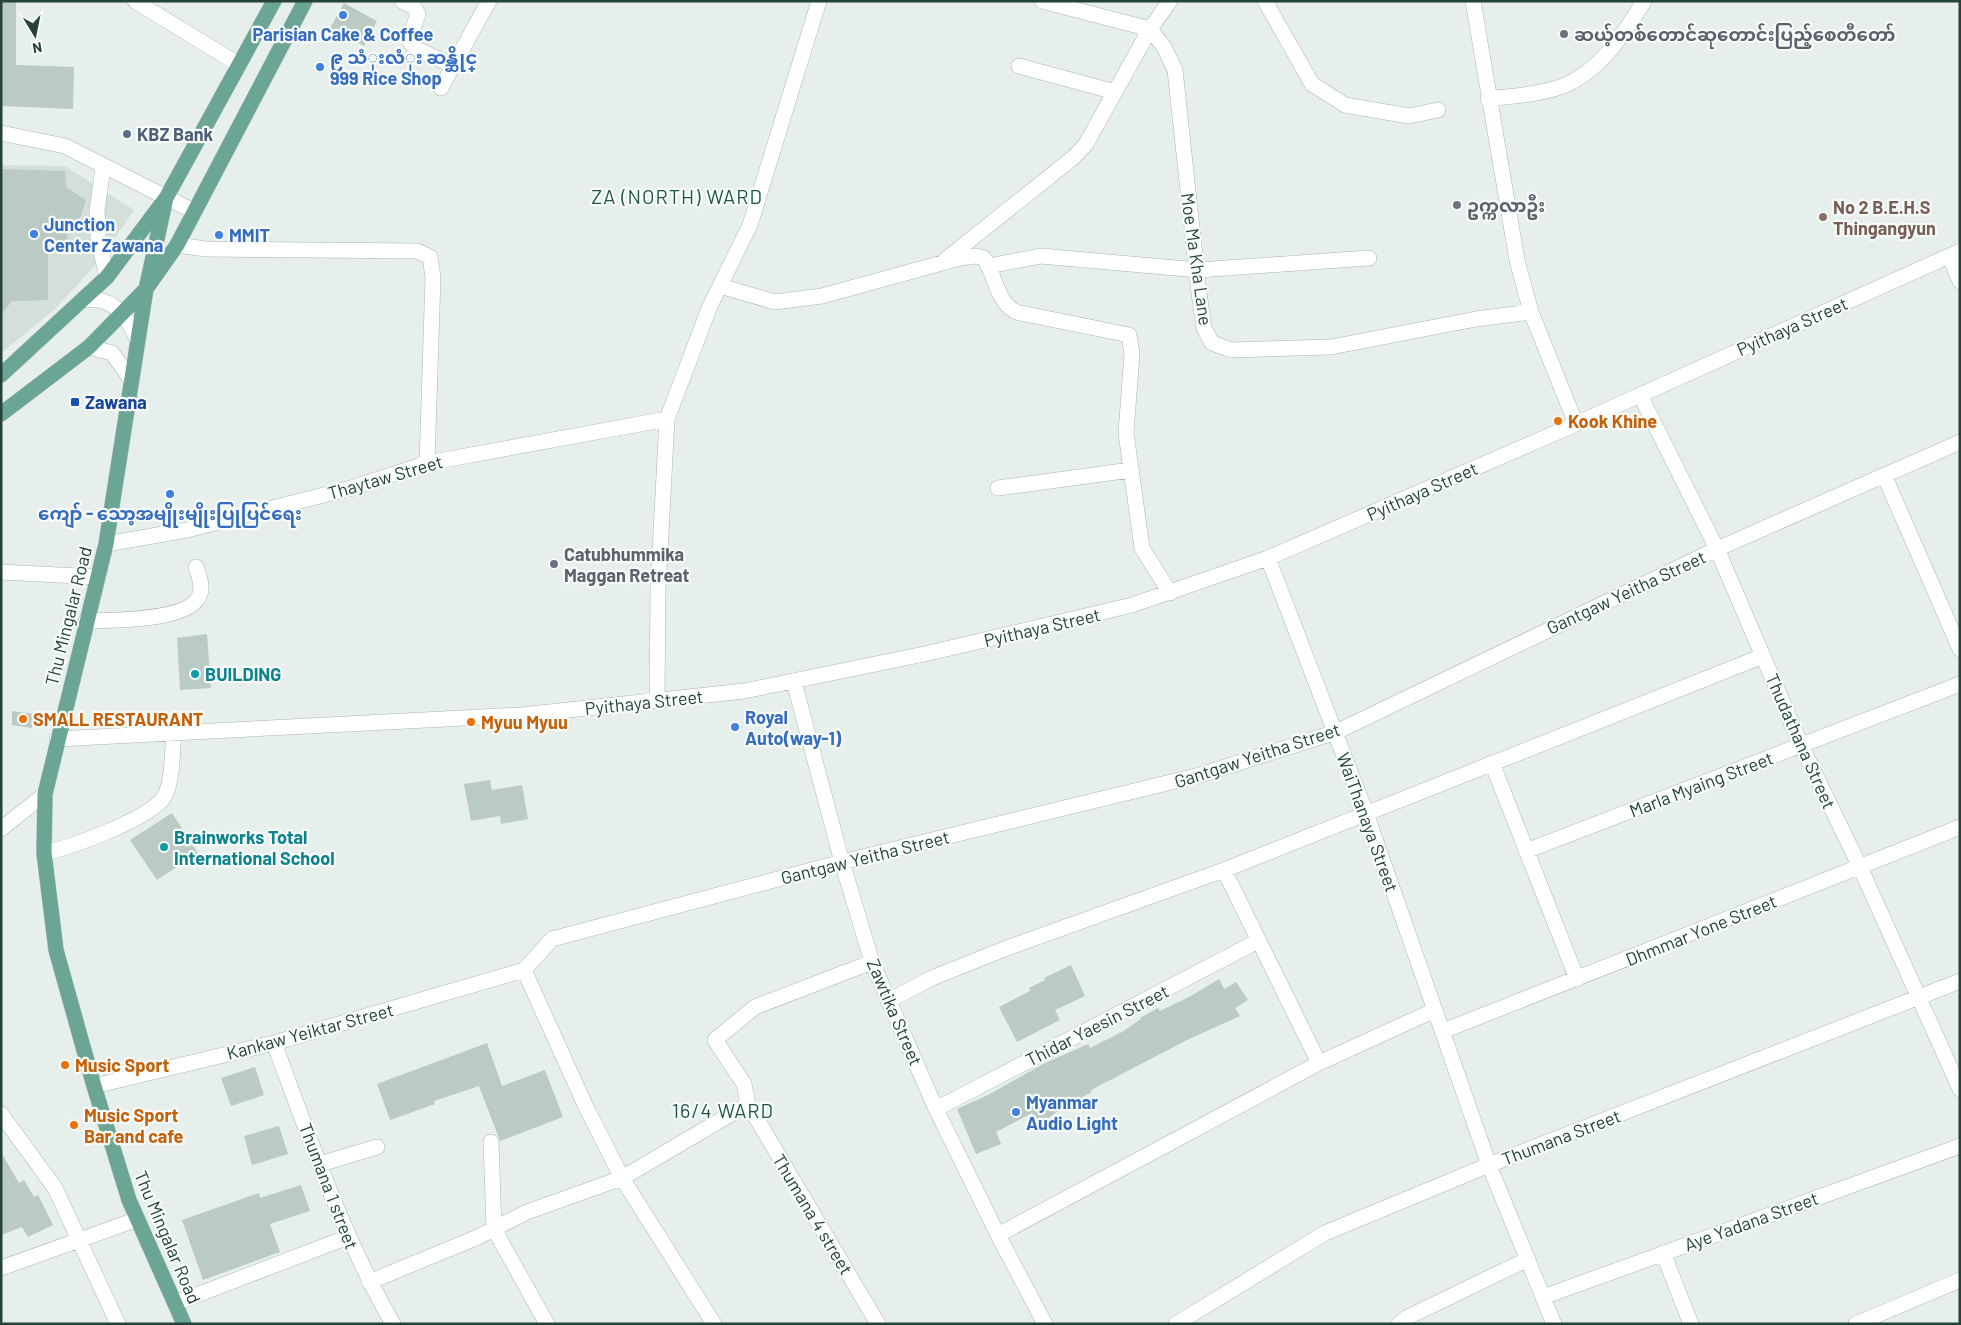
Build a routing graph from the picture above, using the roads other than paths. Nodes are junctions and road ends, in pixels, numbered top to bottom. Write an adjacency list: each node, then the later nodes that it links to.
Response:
1 (135, 1): 13 (street)
2 (274, 1): 13 (main road)
3 (305, 1): 23 (main road)
4 (402, 1): 14 (street)
5 (490, 1): 14 (street)
6 (819, 1): 32 (street)
7 (1042, 1): 12 (street)
8 (1170, 1): 12 (street)
9 (1265, 1): 19 (street)
10 (1473, 1): 18 (street)
11 (1644, 1): 18 (street)
12 (1150, 28): 17 (street); 29 (street, Moe Ma Kha Lane)
13 (238, 64): 22 (main road)
14 (453, 66): 16 (street)
15 (1019, 66): 17 (street)
16 (441, 88)
17 (1115, 92): 27 (street)
18 (1488, 100): 35 (street)
19 (1438, 110)
20 (1, 133): 21 (street)
21 (103, 167): 22 (street); 30 (street)
22 (166, 198): 23 (street); 30 (main road); 33 (main road, Thu Mingalar Road)
23 (194, 212): 24 (main road)
24 (177, 245): 33 (main road); 46 (street)
25 (1954, 254): 31 (street); 41 (street, Pyithaya Street)
26 (1369, 258): 29 (street)
27 (942, 262): 28 (street); 32 (street)
28 (990, 266): 29 (street); 47 (street)
29 (1198, 270): 35 (street, Moe Ma Kha Lane)
30 (107, 277): 34 (main road)
31 (1960, 281)
32 (720, 286): 43 (street)
33 (146, 289): 36 (main road); 37 (main road, Thu Mingalar Road)
34 (83, 299): 36 (street); 39 (main road)
35 (1531, 312): 44 (street)
36 (122, 314): 37 (street); 38 (main road)
37 (138, 343): 40 (main road, Thu Mingalar Road)
38 (89, 347): 40 (street); 42 (main road)
39 (1, 375)
40 (132, 381): 50 (main road, Thu Mingalar Road)
41 (1640, 395): 44 (street, Pyithaya Street); 51 (street, Thudathana Street)
42 (1, 414)
43 (667, 418): 46 (street, Thaytaw Street); 62 (street)
44 (1576, 424): 52 (street, Pyithaya Street)
45 (1960, 442): 48 (street, Gantgaw Yeitha Street)
46 (427, 463): 50 (street, Thaytaw Street)
47 (1131, 470): 49 (street); 56 (street)
48 (1884, 475): 51 (street, Gantgaw Yeitha Street); 58 (street)
49 (998, 488)
50 (106, 544): 55 (main road, Thu Mingalar Road)
51 (1717, 549): 59 (street, Thudathana Street); 63 (street, Gantgaw Yeitha Street)
52 (1268, 558): 56 (street, Pyithaya Street); 63 (street, WaiThanaya Street)
53 (196, 568): 57 (street)
54 (1, 572): 55 (street)
55 (98, 577): 57 (main road, Thu Mingalar Road)
56 (1170, 593): 60 (street, Pyithaya Street)
57 (86, 621): 65 (main road, Thu Mingalar Road)
58 (1960, 649)
59 (1763, 656): 66 (street, Thudathana Street); 67 (street)
60 (794, 682): 62 (street, Pyithaya Street); 74 (street, Zawtika Street)
61 (1960, 684): 66 (street, Marla Myaing Street)
62 (657, 700): 64 (street, Pyithaya Street)
63 (1336, 732): 69 (street, WaiThanaya Street); 74 (street, Gantgaw Yeitha Street)
64 (174, 733): 65 (street, Pyithaya Street); 73 (street)
65 (57, 739): 68 (main road, Thu Mingalar Road)
66 (1801, 745): 72 (street, Marla Myaing Street); 75 (street, Thudathana Street)
67 (1492, 763): 69 (street); 72 (street)
68 (45, 794): 71 (street); 73 (main road, Thu Mingalar Road)
69 (1366, 813): 76 (street); 84 (street, WaiThanaya Street)
70 (1960, 827): 75 (street, Dhmmar Yone Street)
71 (1, 829)
72 (1526, 851): 80 (street)
73 (44, 853): 88 (main road, Thu Mingalar Road)
74 (842, 862): 78 (street, Zawtika Street); 79 (street, Gantgaw Yeitha Street)
75 (1860, 867): 80 (street, Dhmmar Yone Street); 82 (street, Thudathana Street)
76 (1224, 870): 77 (street); 83 (street)
77 (1258, 941): 87 (street); 91 (street, Thidar Yaesin Street)
78 (872, 962): 83 (street, Zawtika Street); 90 (street, Thumana 4 street)
79 (524, 970): 86 (street, Kankaw Yeiktar Street); 98 (street)
80 (1577, 979): 85 (street, Dhmmar Yone Street)
81 (1960, 981): 82 (street, Thumana Street)
82 (1918, 998): 89 (street, Thudathana Street); 97 (street, Thumana Street)
83 (888, 1000): 91 (street, Zawtika Street)
84 (1435, 1010): 85 (street, WaiThanaya Street); 87 (street)
85 (1442, 1031): 97 (street, WaiThanaya Street)
86 (274, 1043): 88 (street, Kankaw Yeiktar Street); 96 (street, Thumana 1 street)
87 (1319, 1063): 101 (street)
88 (94, 1086): 99 (main road, Thu Mingalar Road)
89 (1960, 1089)
90 (748, 1104): 98 (street); 116 (street, Thumana 4 street)
91 (936, 1108): 101 (street, Zawtika Street)
92 (1, 1114): 103 (street)
93 (492, 1142): 100 (street)
94 (1960, 1146): 104 (street, Aye Yadana Street)
95 (377, 1147): 96 (street)
96 (320, 1164): 102 (street, Thumana 1 street)
97 (1489, 1165): 105 (street, WaiThanaya Street); 118 (street, Thumana Street)
98 (622, 1178): 100 (street); 115 (street)
99 (138, 1219): 103 (street); 110 (main road, Thu Mingalar Road)
100 (494, 1229): 108 (street); 114 (street)
101 (998, 1235): 117 (street, Zawtika Street)
102 (348, 1237): 108 (street, Thumana 1 street); 110 (street)
103 (80, 1240): 106 (street); 111 (street)
104 (1663, 1253): 109 (street, Aye Yadana Street); 121 (street)
105 (1528, 1259): 109 (street, WaiThanaya Street); 119 (street)
106 (1, 1268)
107 (1960, 1280): 122 (street)
108 (369, 1282): 113 (street, Thumana 1 street)
109 (1543, 1297): 120 (street, WaiThanaya Street)
110 (176, 1303): 112 (main road, Thu Mingalar Road)
111 (118, 1324)
112 (184, 1324)
113 (394, 1324)
114 (547, 1324)
115 (714, 1324)
116 (878, 1324)
117 (1045, 1324)
118 (1176, 1324)
119 (1399, 1324)
120 (1554, 1324)
121 (1691, 1324)
122 (1856, 1324)

